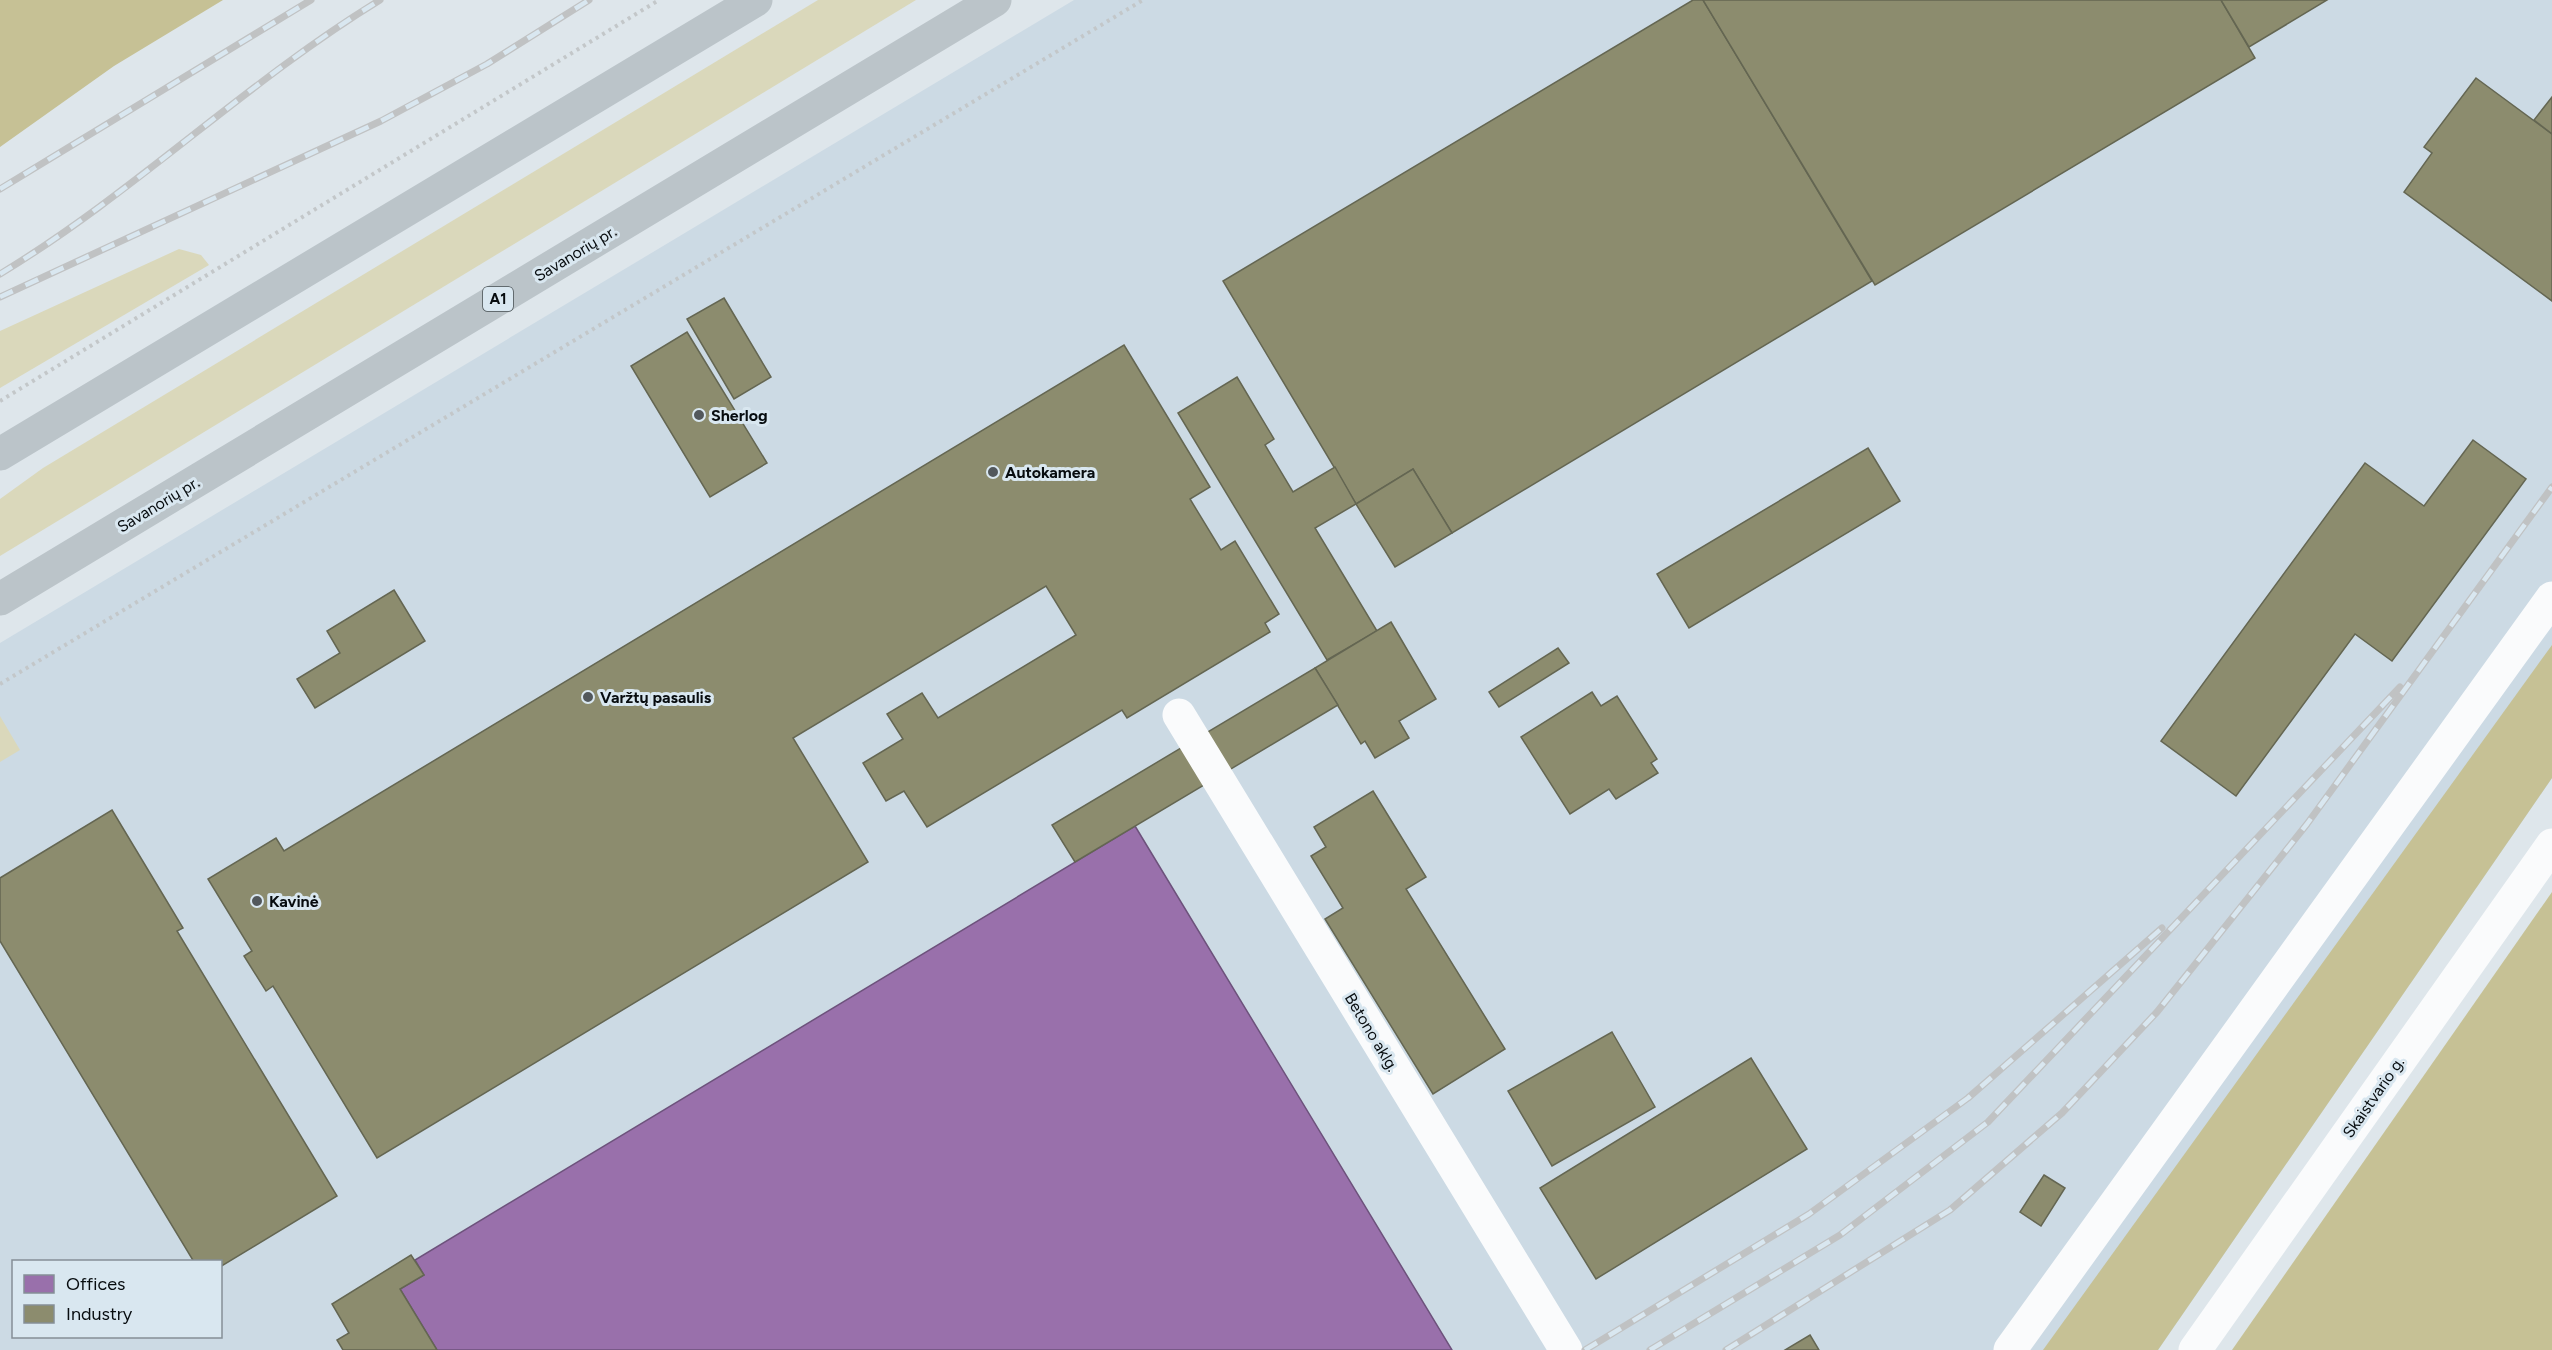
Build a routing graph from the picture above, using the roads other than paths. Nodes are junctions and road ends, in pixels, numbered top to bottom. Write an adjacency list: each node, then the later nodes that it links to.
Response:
1 (756, 0): 3 (highway)
2 (995, 0): 5 (highway, Savanorių pr. / A1)
3 (0, 454)
4 (2552, 598): 9 (street)
5 (0, 599)
6 (1179, 715): 8 (street, Betono aklg.)
7 (2552, 845): 10 (street, Skaistvario g.)
8 (1566, 1350)
9 (2010, 1350)
10 (2195, 1350)

